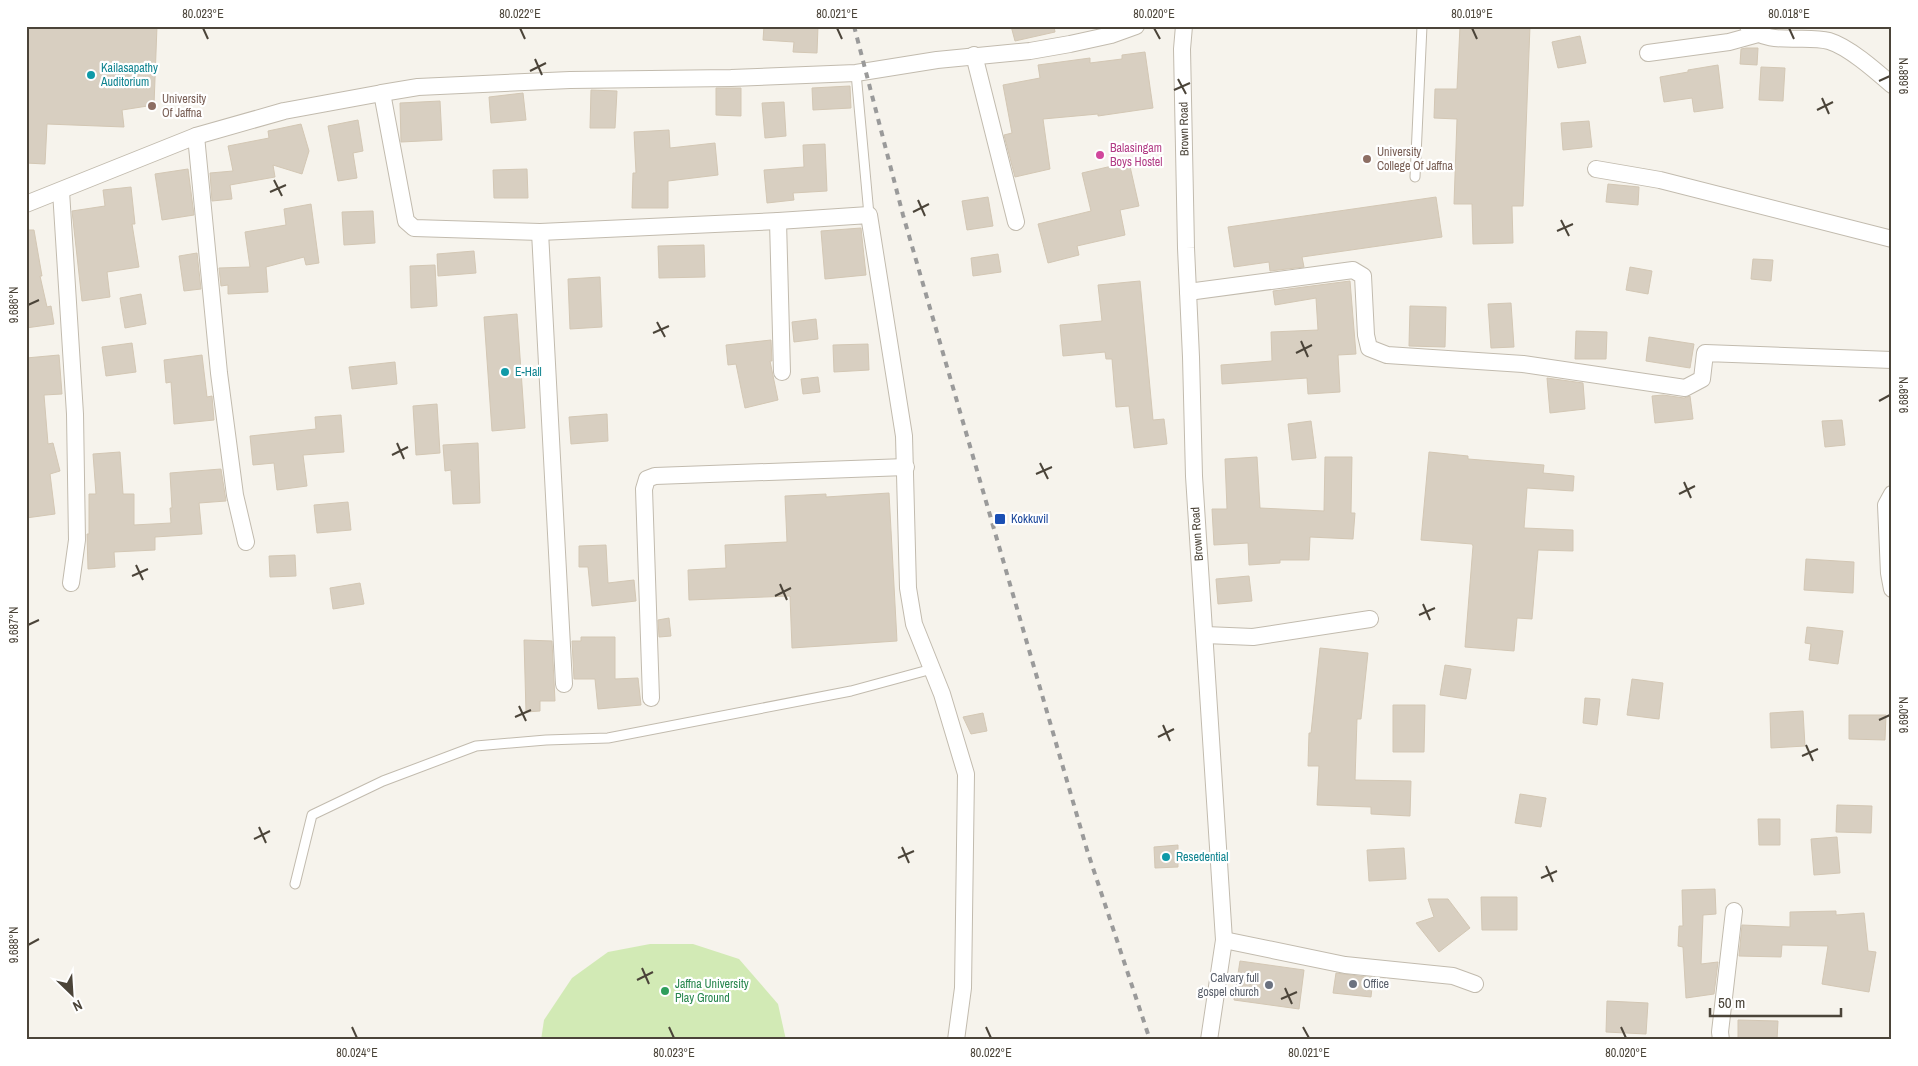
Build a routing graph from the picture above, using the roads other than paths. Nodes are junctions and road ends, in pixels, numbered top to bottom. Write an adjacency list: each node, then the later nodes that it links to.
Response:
1 (1136, 26): 6 (street)
2 (1184, 26): 20 (street, Brown Road)
3 (1422, 26): 12 (lane)
4 (1753, 30): 5 (street); 8 (street)
5 (1648, 53)
6 (974, 55): 7 (street); 17 (street)
7 (856, 73): 9 (street); 15 (lane)
8 (1892, 85)
9 (382, 93): 10 (street); 18 (street)
10 (196, 136): 13 (street); 25 (street)
11 (1596, 169): 19 (street)
12 (1415, 177)
13 (61, 191): 14 (street); 26 (street)
14 (26, 204)
15 (868, 215): 16 (street); 23 (street)
16 (778, 221): 18 (street); 22 (street)
17 (1016, 222)
18 (540, 232): 31 (street)
19 (1892, 239)
20 (1188, 292): 21 (street); 29 (street, Brown Road)
21 (1892, 360)
22 (782, 372)
23 (906, 467): 30 (street); 32 (street)
24 (1892, 494): 27 (street)
25 (246, 542)
26 (71, 583)
27 (1892, 589)
28 (1370, 619): 29 (street)
29 (1205, 635): 35 (street, Brown Road)
30 (932, 668): 33 (lane); 37 (street)
31 (564, 684)
32 (651, 698)
33 (295, 884)
34 (1734, 911): 39 (street)
35 (1224, 940): 36 (street); 38 (street, Brown Road)
36 (1475, 984)
37 (956, 1040)
38 (1209, 1040)
39 (1721, 1040)

